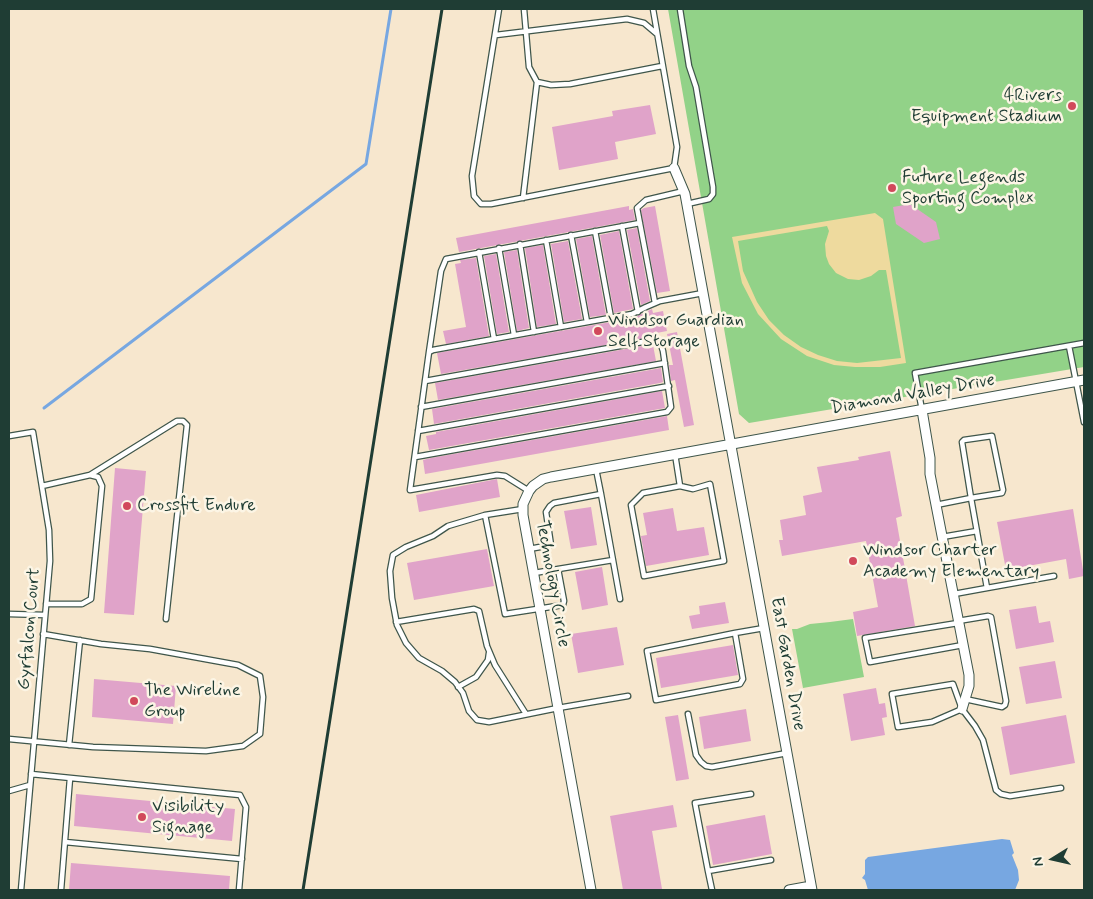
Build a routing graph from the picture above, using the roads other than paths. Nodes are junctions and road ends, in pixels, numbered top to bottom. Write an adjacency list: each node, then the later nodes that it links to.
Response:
1 (499, 9): 7 (lane)
2 (524, 9): 5 (lane)
3 (653, 9): 6 (lane)
4 (680, 9): 13 (lane)
5 (526, 30): 6 (lane); 7 (lane); 9 (lane)
6 (657, 34): 8 (lane)
7 (496, 35): 12 (lane)
8 (662, 66): 9 (lane); 10 (lane)
9 (537, 82): 12 (lane)
10 (674, 168): 11 (street, East Garden Drive); 12 (lane)
11 (684, 191): 13 (street, East Garden Drive); 14 (lane)
12 (523, 198)
13 (687, 204): 22 (street, East Garden Drive)
14 (640, 223): 15 (lane); 23 (lane)
15 (622, 226): 16 (lane); 24 (lane)
16 (595, 231): 17 (lane); 25 (lane)
17 (571, 235): 18 (lane); 26 (lane)
18 (546, 240): 19 (lane); 27 (lane)
19 (520, 244): 20 (lane); 28 (lane)
20 (499, 248): 21 (lane); 29 (lane)
21 (478, 252): 30 (lane); 33 (lane)
22 (703, 293): 23 (lane); 43 (street, East Garden Drive)
23 (656, 303): 24 (lane)
24 (638, 312): 25 (lane)
25 (611, 318): 26 (lane)
26 (587, 322): 27 (lane)
27 (561, 327): 28 (lane)
28 (534, 332): 29 (lane)
29 (514, 336): 30 (lane)
30 (494, 339): 33 (lane)
31 (1084, 344): 32 (lane)
32 (1069, 346): 36 (lane); 39 (lane)
33 (429, 352): 35 (lane)
34 (665, 362): 35 (lane); 37 (lane); 38 (lane)
35 (425, 381): 38 (lane)
36 (1080, 381): 39 (street, Diamond Valley Drive); 40 (lane)
37 (669, 386): 41 (lane); 45 (lane)
38 (421, 407): 41 (lane)
39 (922, 410): 43 (street, Diamond Valley Drive); 53 (street)
40 (1084, 422)
41 (418, 431): 45 (lane)
42 (9, 436): 48 (lane, Gyrfalcon Court)
43 (730, 444): 44 (street); 73 (street, East Garden Drive)
44 (675, 454): 46 (street); 49 (lane)
45 (414, 457): 50 (lane)
46 (596, 468): 50 (street); 51 (lane)
47 (90, 475): 48 (lane); 66 (lane); 70 (lane)
48 (42, 486): 66 (lane, Gyrfalcon Court)
49 (680, 486): 49 (lane)
50 (529, 491): 54 (street, Technology Circle)
51 (601, 494): 58 (lane); 59 (lane)
52 (971, 498): 52 (lane); 53 (lane); 56 (lane)
53 (936, 505): 57 (street)
54 (523, 509): 55 (lane); 58 (street, Technology Circle)
55 (485, 515): 67 (lane); 71 (lane)
56 (977, 530): 57 (lane); 63 (lane)
57 (942, 537): 64 (street)
58 (530, 549): 61 (street, Technology Circle)
59 (613, 560): 60 (lane); 65 (lane)
60 (558, 569): 61 (lane); 67 (lane)
61 (534, 573): 67 (street, Technology Circle)
62 (1054, 576): 63 (lane)
63 (987, 588): 64 (lane)
64 (953, 595): 72 (street)
65 (620, 599)
66 (46, 604): 69 (lane, Gyrfalcon Court)
67 (540, 609): 82 (street, Technology Circle)
68 (9, 614): 69 (lane)
69 (45, 615): 75 (lane, Gyrfalcon Court)
70 (166, 619)
71 (396, 622): 78 (lane); 79 (lane)
72 (958, 622): 77 (street); 77 (lane); 81 (lane)
73 (764, 628): 74 (lane); 89 (street, East Garden Drive)
74 (735, 633): 74 (lane)
75 (44, 634): 76 (lane); 87 (lane, Gyrfalcon Court)
76 (80, 640): 88 (lane); 88 (lane)
77 (963, 645): 81 (street)
78 (490, 652): 79 (lane); 84 (lane)
79 (458, 687): 84 (lane)
80 (628, 696): 82 (lane)
81 (965, 699): 83 (street)
82 (558, 708): 84 (lane); 104 (street, Technology Circle)
83 (962, 709): 83 (lane); 93 (lane)
84 (526, 714)
85 (688, 714): 89 (lane)
86 (9, 739): 87 (lane)
87 (34, 741): 88 (lane); 90 (lane, Gyrfalcon Court)
88 (69, 745)
89 (787, 753): 100 (street, East Garden Drive)
90 (31, 774): 91 (lane); 92 (lane, Gyrfalcon Court)
91 (70, 778): 96 (lane); 97 (lane)
92 (30, 785): 94 (lane); 101 (lane, Gyrfalcon Court)
93 (1061, 788)
94 (9, 791)
95 (751, 794): 99 (lane)
96 (65, 842): 97 (lane); 102 (lane)
97 (242, 859): 103 (lane)
98 (771, 860): 99 (lane)
99 (708, 871): 105 (lane)
100 (812, 888): 106 (street)
101 (22, 890)
102 (61, 890)
103 (239, 890)
104 (591, 890)
105 (712, 890)
106 (788, 890)

